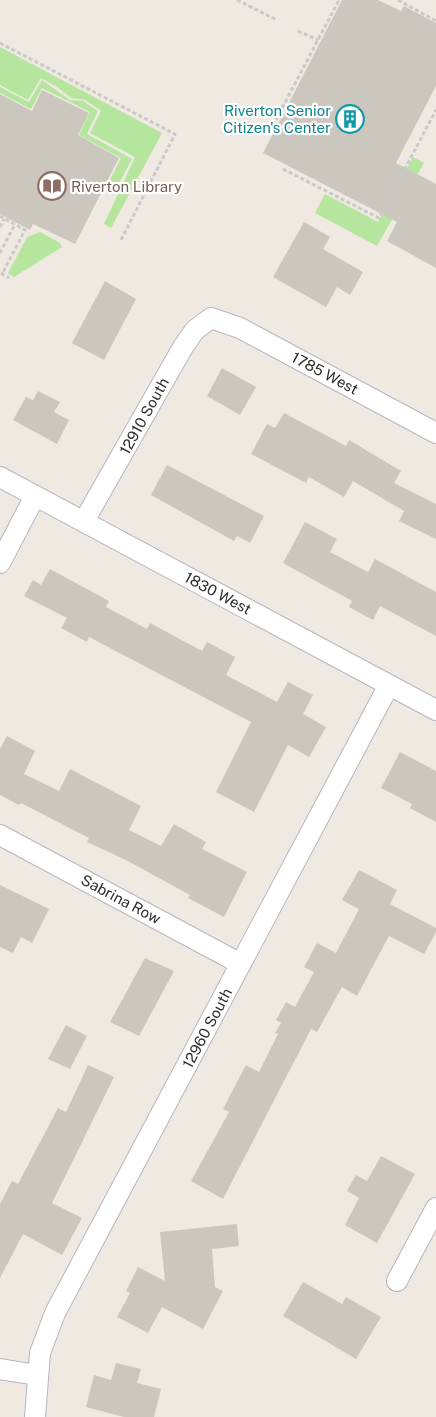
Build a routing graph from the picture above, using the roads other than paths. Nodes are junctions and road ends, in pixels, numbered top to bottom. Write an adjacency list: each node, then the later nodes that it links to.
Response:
1 (211, 318): 2 (street, 1785 West); 5 (street, 12910 South)
2 (436, 433)
3 (0, 477): 4 (street, 1830 West)
4 (35, 496): 5 (street, 1830 West); 6 (street)
5 (84, 521): 7 (street, 1830 West)
6 (0, 563)
7 (390, 685): 8 (street, 1830 West); 10 (street, 12960 South)
8 (436, 710)
9 (0, 835): 10 (street, Sabrina Row)
10 (241, 964): 14 (street, 12960 South)
11 (436, 1208): 12 (street)
12 (397, 1281)
13 (0, 1369): 14 (street)
14 (37, 1375): 15 (street, 12960 South)
15 (35, 1417)

